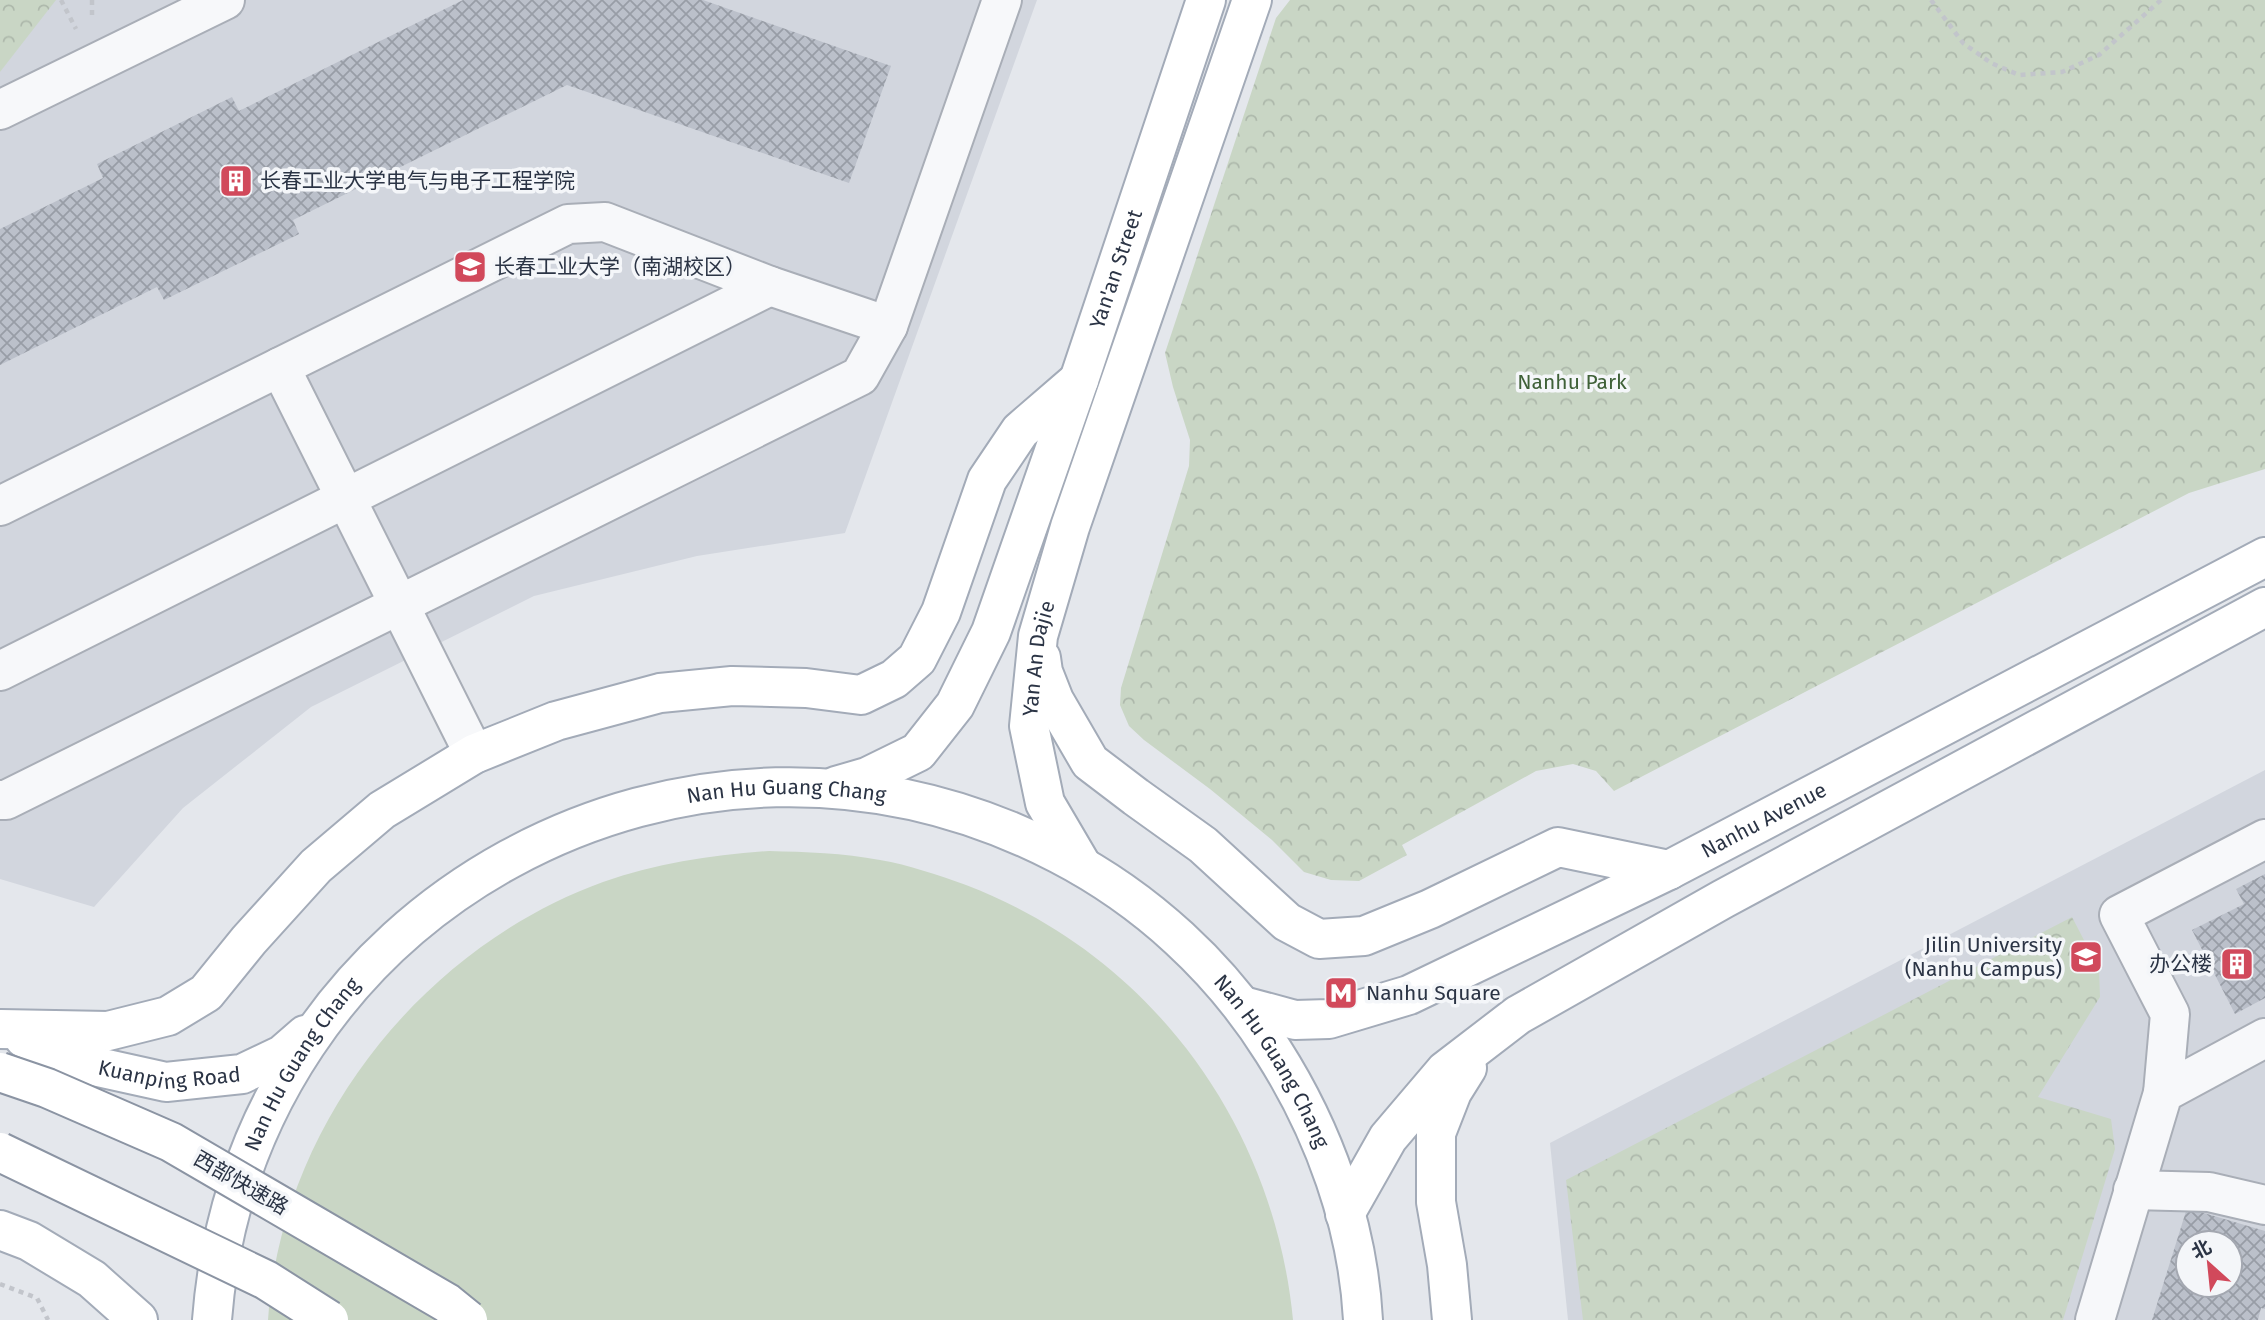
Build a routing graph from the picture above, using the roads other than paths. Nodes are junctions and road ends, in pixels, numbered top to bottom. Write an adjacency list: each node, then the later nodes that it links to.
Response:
1 (225, 0): 5 (lane)
2 (1002, 0): 7 (lane)
3 (1206, 0): 9 (main road, Yan'an Street)
4 (1252, 0): 15 (main road, Yan An Dajie)
5 (0, 110)
6 (770, 286): 7 (lane); 8 (lane); 10 (lane)
7 (888, 326): 13 (lane)
8 (280, 367): 10 (lane); 11 (lane)
9 (1079, 380): 17 (main road); 18 (main road, Yan'an Street)
10 (346, 498): 13 (lane); 16 (lane)
11 (0, 506)
12 (2265, 557): 22 (main road, Nanhu Avenue)
13 (399, 605): 17 (lane); 19 (lane)
14 (2265, 607): 26 (main road)
15 (1038, 636): 21 (main road, Yan An Dajie); 22 (main road)
16 (0, 671)
17 (474, 754): 25 (main road)
18 (830, 787): 21 (main road, Nan Hu Guang Chang); 24 (main road, Nan Hu Guang Chang)
19 (0, 800)
20 (2265, 839): 29 (lane)
21 (1082, 866): 23 (main road, Nan Hu Guang Chang)
22 (1668, 870): 23 (main road, Nanhu Avenue)
23 (1243, 1006): 33 (main road, Nan Hu Guang Chang)
24 (327, 1015): 25 (main road, Kuanping Road); 38 (main road, Nan Hu Guang Chang)
25 (1, 1029)
26 (1486, 1040): 33 (main road); 42 (main road)
27 (2259, 1054): 29 (lane)
28 (0, 1072): 40 (main road, 西部快速路, bridge)
29 (2163, 1093): 31 (lane)
30 (0, 1152): 39 (main road, bridge)
31 (2133, 1190): 32 (lane); 43 (lane)
32 (2265, 1205)
33 (1345, 1214): 41 (main road, Nan Hu Guang Chang)
34 (0, 1230): 35 (main road)
35 (92, 1279): 36 (main road); 37 (main road)
36 (116, 1320)
37 (138, 1320)
38 (212, 1320)
39 (329, 1320)
40 (468, 1320)
41 (1363, 1320)
42 (1452, 1320)
43 (2095, 1320)

